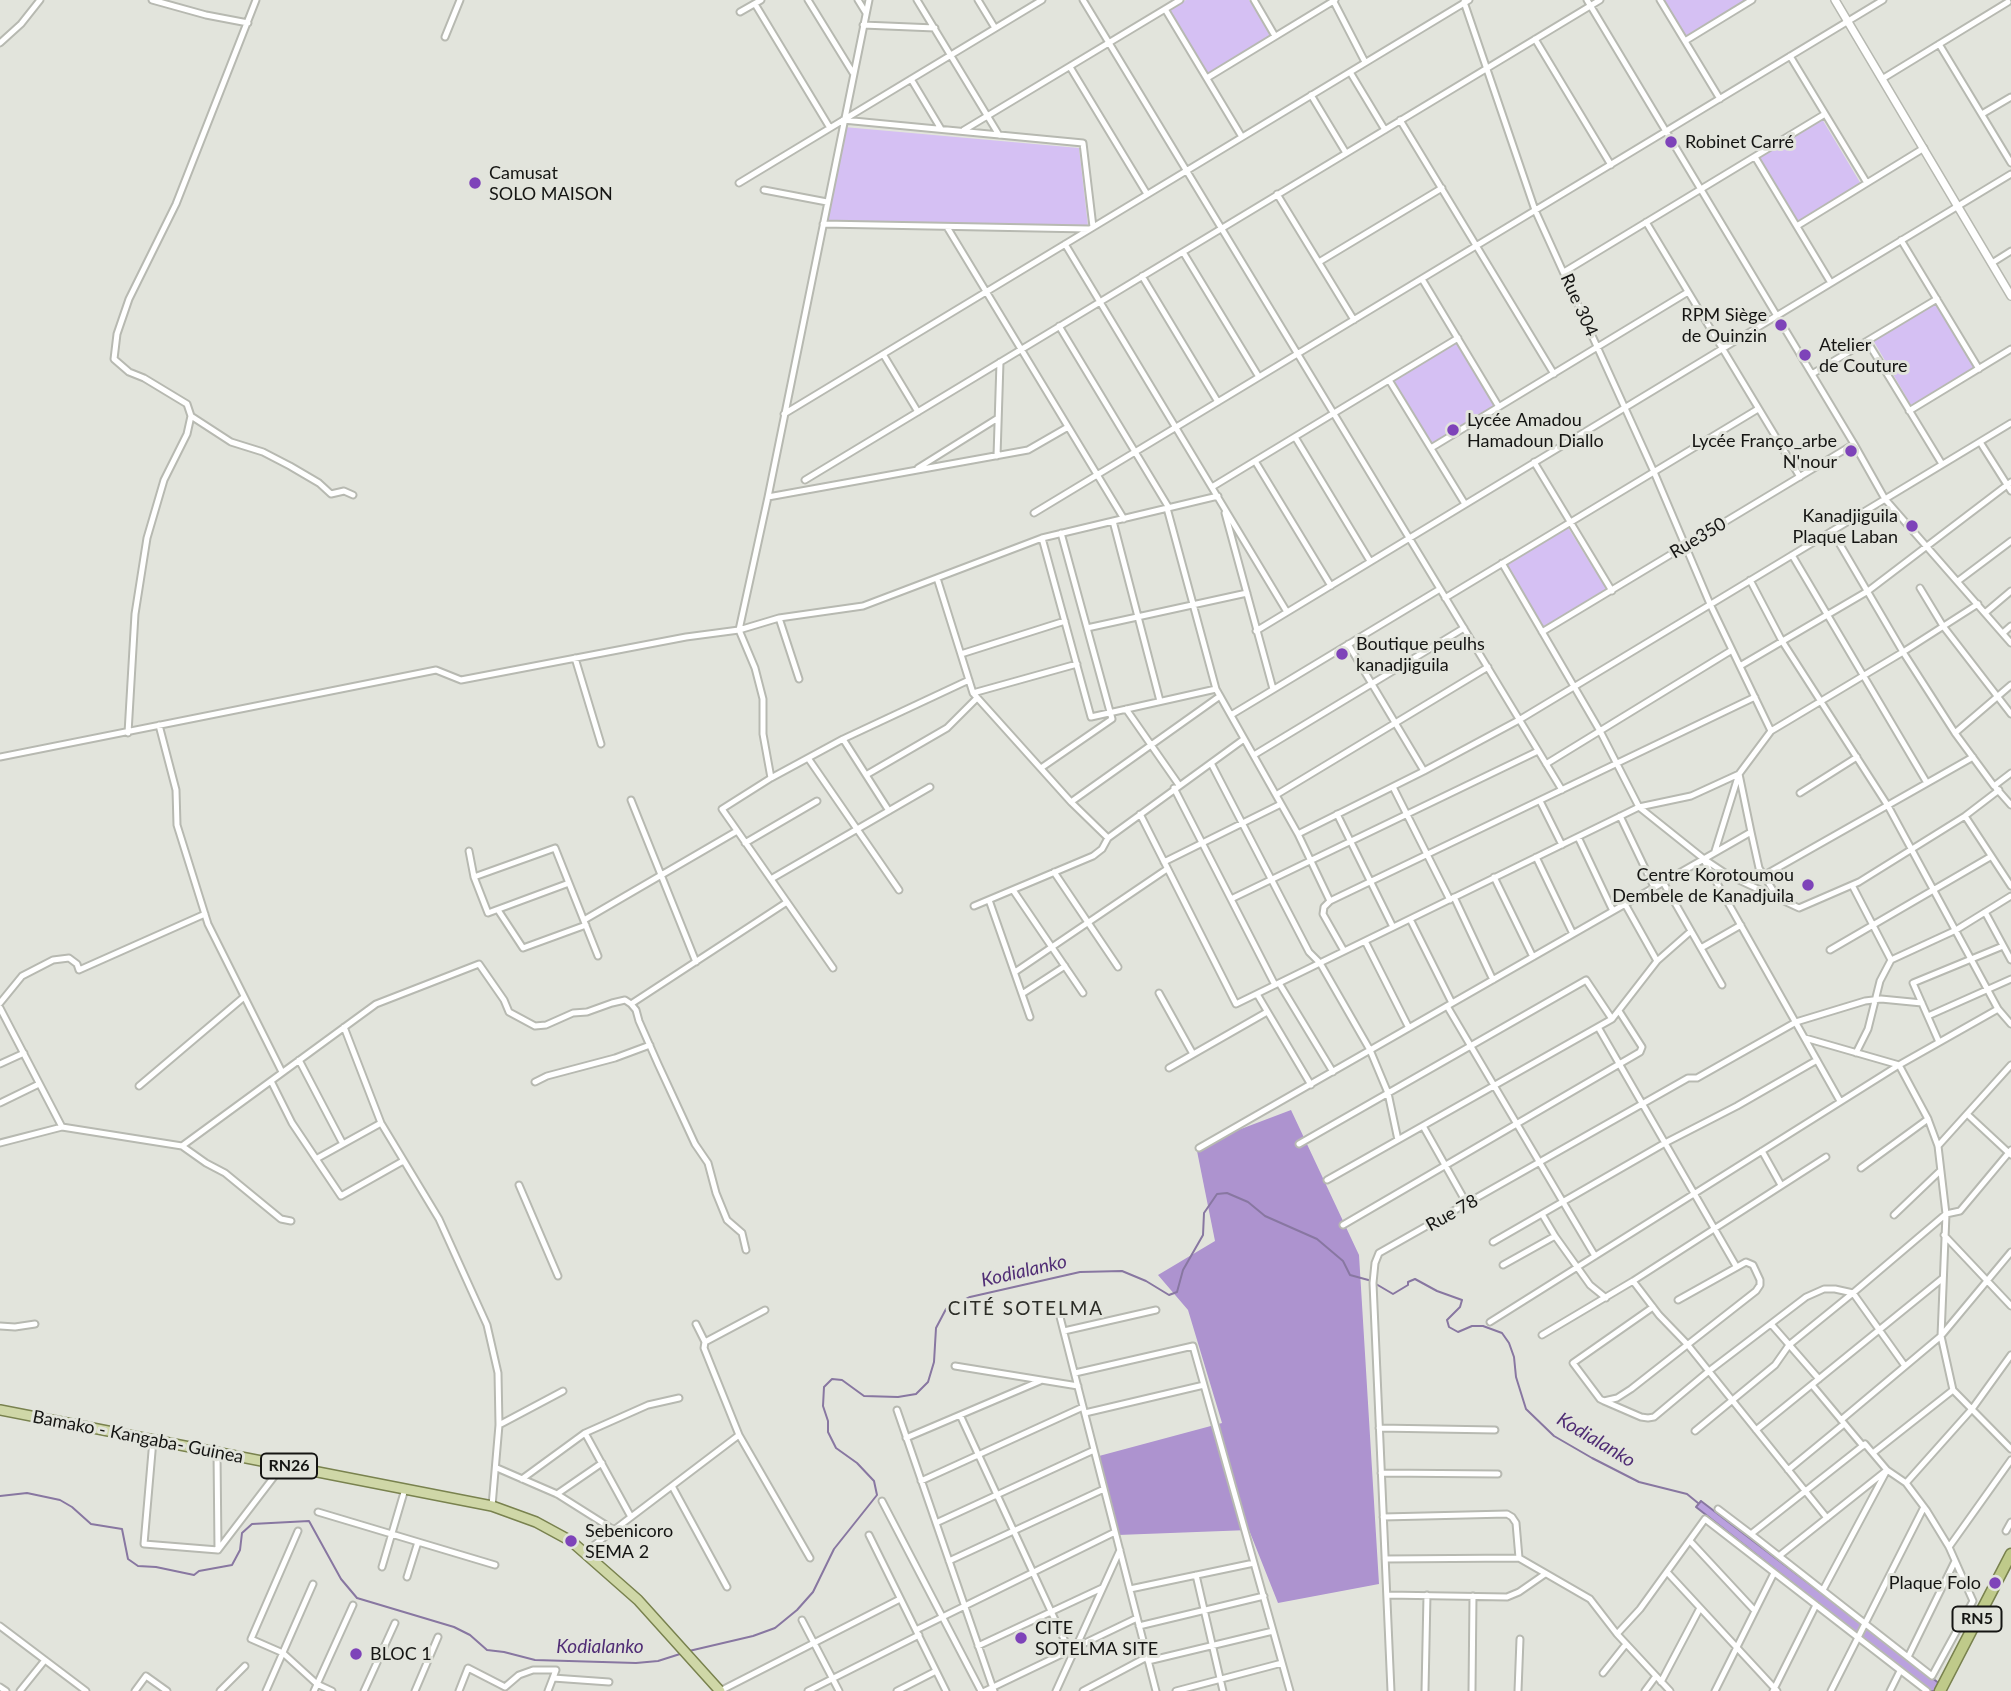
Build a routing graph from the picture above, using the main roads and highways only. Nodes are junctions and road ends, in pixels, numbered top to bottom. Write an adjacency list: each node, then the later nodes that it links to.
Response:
1 (0, 1410): 4 (main road, Bamako - Kangaba- Guinea / RN26)
2 (2011, 1554): 3 (highway, RN5)
3 (1941, 1688)
4 (720, 1691)

